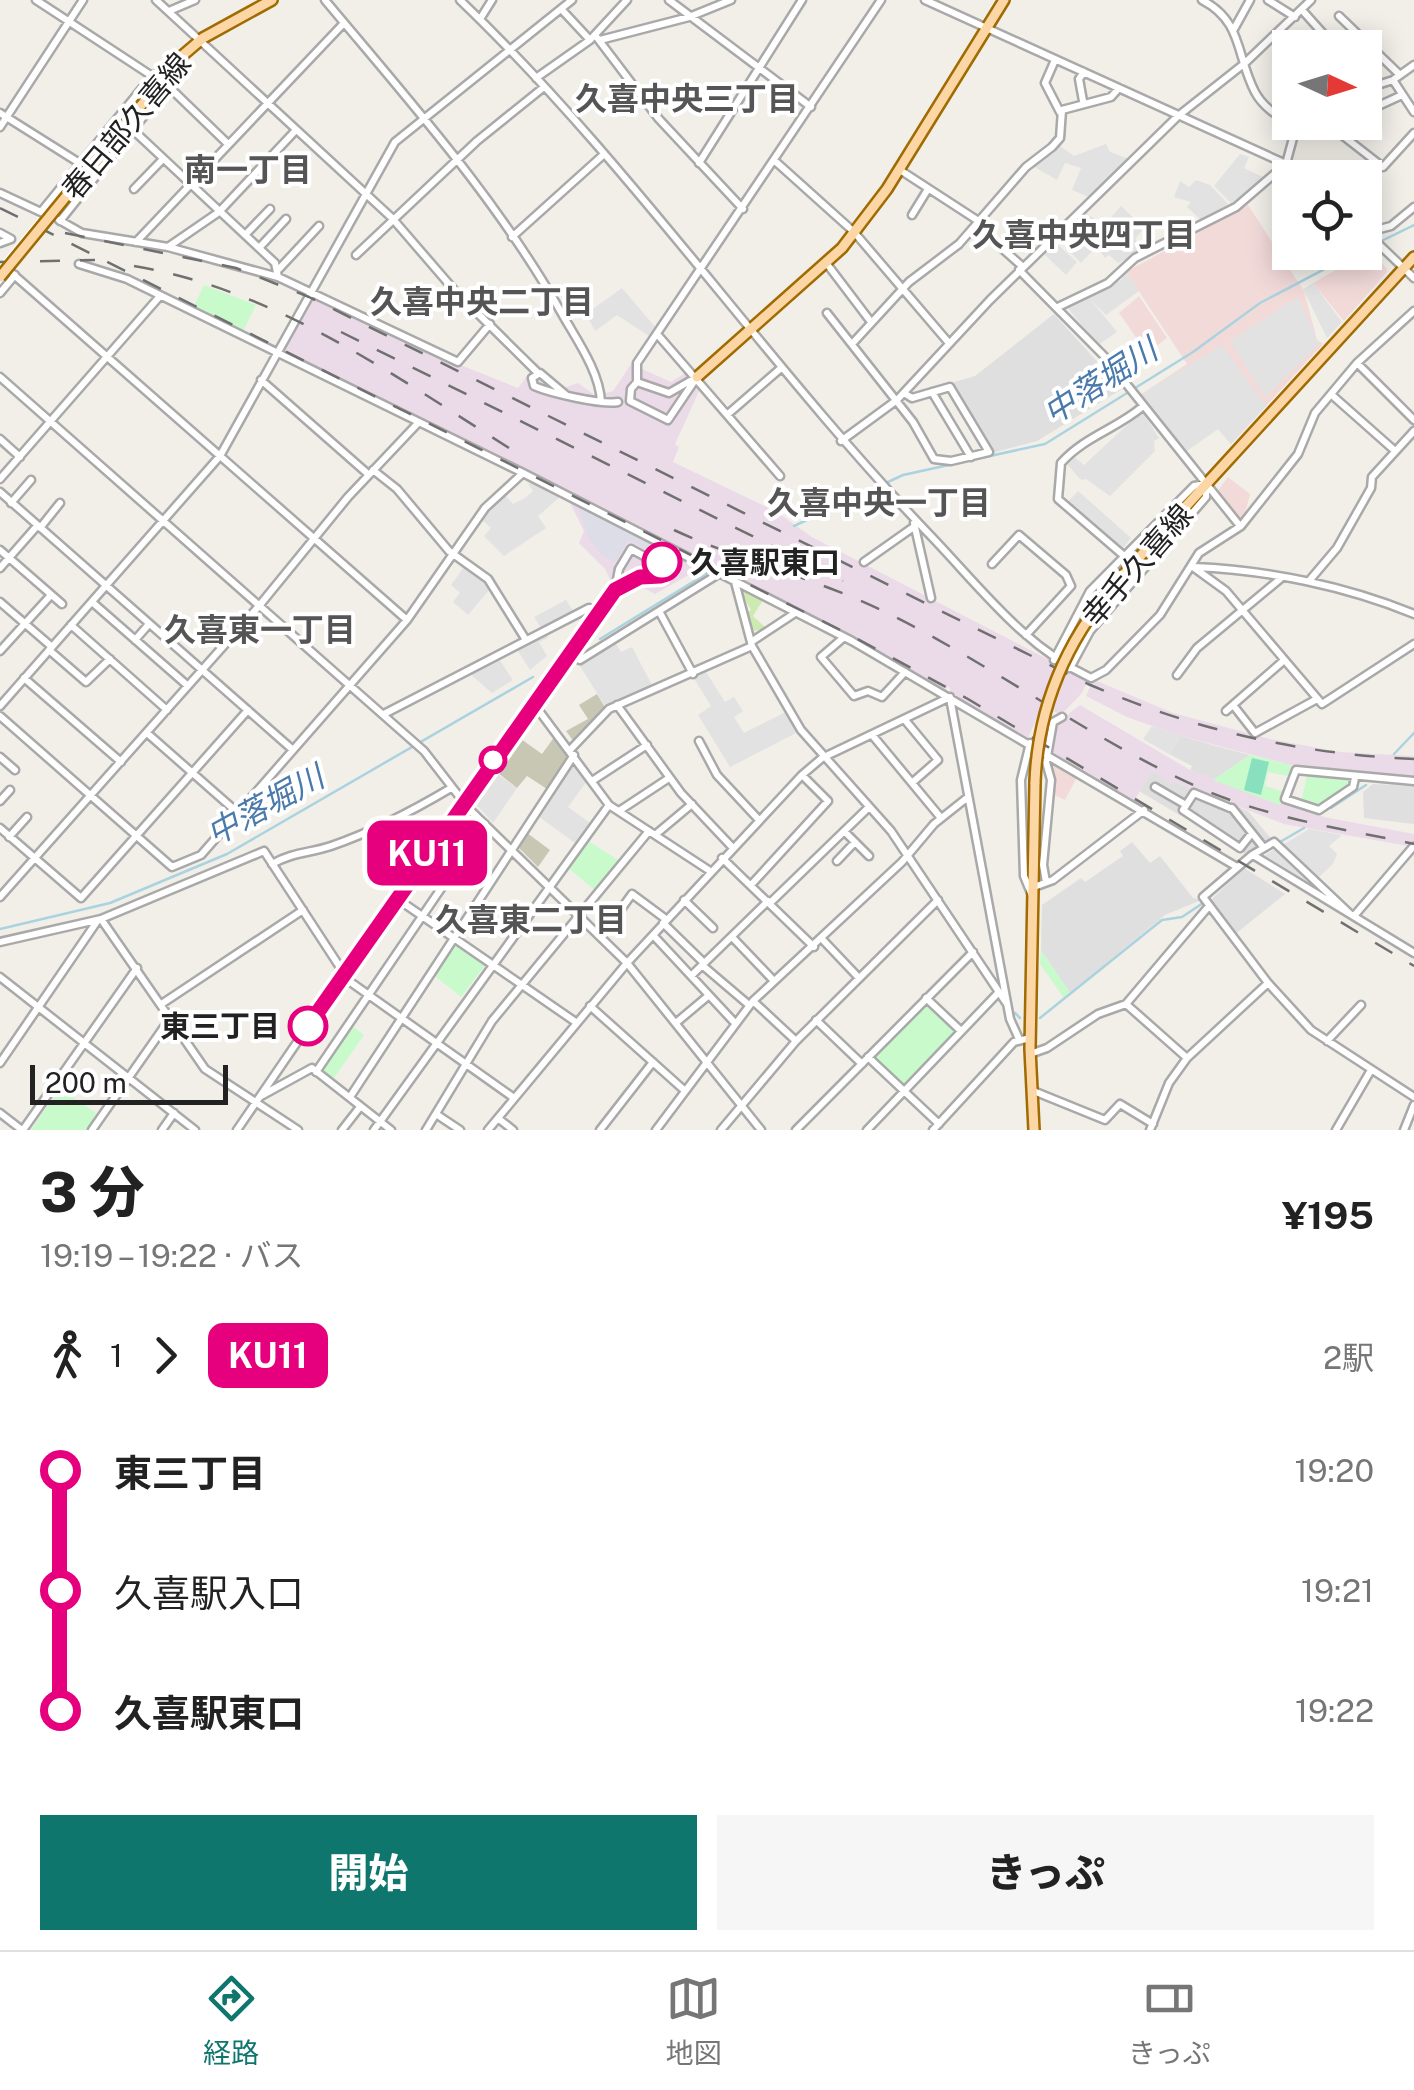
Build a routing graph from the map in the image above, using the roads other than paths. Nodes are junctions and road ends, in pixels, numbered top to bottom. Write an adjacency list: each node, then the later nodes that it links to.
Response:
1 (36, 0): 28 (street)
2 (82, 0): 28 (street)
3 (156, 0): 23 (street)
4 (195, 0): 23 (street)
5 (272, 0): 33 (main road, 春日部久喜線)
6 (325, 0): 29 (street)
7 (460, 0): 27 (street)
8 (492, 0): 27 (street)
9 (572, 0): 22 (street)
10 (627, 0): 34 (street)
11 (669, 0): 24 (street)
12 (731, 0): 24 (street)
13 (802, 0): 41 (street)
14 (881, 0): 54 (street)
15 (924, 0): 30 (street)
16 (1004, 0): 30 (main road)
17 (1202, 0): 31 (street)
18 (1250, 0): 31 (street)
19 (1268, 0): 26 (street)
20 (1310, 0): 21 (street)
21 (1302, 10): 26 (street); 32 (street)
22 (563, 11): 34 (street); 35 (street)
23 (168, 12): 33 (street)
24 (689, 16): 34 (street); 41 (street)
25 (1339, 16): 44 (street)
26 (1296, 17): 38 (street)
27 (480, 20): 35 (street)
28 (69, 22): 43 (street); 58 (street)
29 (344, 22): 52 (street); 60 (street)
30 (987, 29): 37 (street); 76 (main road)
31 (1234, 29): 38 (street)
32 (1320, 30)
33 (203, 38): 36 (main road, 春日部久喜線); 52 (street)
34 (595, 38): 45 (street); 73 (street)
35 (511, 52): 45 (street); 60 (street)
36 (184, 55): 40 (main road, 春日部久喜線); 47 (street)
37 (1055, 60): 42 (street); 55 (street)
38 (1244, 63): 56 (street); 59 (street)
39 (1414, 65): 44 (street)
40 (172, 67): 43 (street); 74 (main road, 春日部久喜線)
41 (755, 68): 54 (street); 73 (street)
42 (1084, 72): 49 (street); 51 (street)
43 (152, 76): 74 (street)
44 (1396, 77): 46 (street); 50 (street)
45 (536, 78): 48 (street)
46 (1382, 81)
47 (168, 86): 62 (street); 66 (street)
48 (544, 87): 67 (street); 69 (street)
49 (1119, 88): 51 (street); 59 (street)
50 (1402, 95): 53 (street); 57 (street)
51 (1083, 101): 55 (street)
52 (268, 103): 63 (street); 66 (street)
53 (1382, 104)
54 (811, 107): 72 (street)
55 (1060, 112): 92 (street)
56 (1272, 112)
57 (1414, 112)
58 (3, 115): 61 (street); 74 (street)
59 (1178, 116): 70 (street); 106 (street)
60 (426, 117): 69 (street); 82 (street)
61 (0, 127)
62 (133, 130): 68 (street); 91 (street)
63 (296, 130): 82 (street); 87 (street)
64 (1414, 134): 75 (street)
65 (1348, 140): 71 (street)
66 (228, 144): 78 (street)
67 (602, 156): 97 (street); 109 (street)
68 (163, 158): 78 (street); 80 (street)
69 (460, 158): 89 (street); 97 (street)
70 (1277, 160)
71 (1374, 160)
72 (775, 162): 84 (street); 95 (street)
73 (698, 163): 84 (street)
74 (86, 165): 86 (street); 108 (main road, 春日部久喜線, bridge)
75 (1382, 166)
76 (900, 170): 79 (street); 95 (main road)
77 (1272, 176): 117 (street)
78 (190, 184): 87 (street); 98 (street)
79 (928, 189): 88 (street); 92 (street)
80 (134, 190)
81 (0, 193): 86 (street)
82 (365, 193): 89 (street); 114 (street)
83 (1414, 207): 94 (street)
84 (743, 208): 109 (street)
85 (270, 209): 96 (street)
86 (41, 212): 91 (street)
87 (219, 212): 96 (street); 100 (street)
88 (912, 215)
89 (392, 218): 102 (street); 121 (street)
90 (286, 219): 101 (street)
91 (60, 221): 98 (street)
92 (978, 224): 106 (street); 113 (street)
93 (319, 226): 110 (street)
94 (1382, 228)
95 (854, 232): 105 (main road); 113 (street)
96 (245, 235): 101 (street)
97 (512, 237): 142 (street)
98 (136, 242): 100 (street)
99 (1382, 247): 107 (street)
100 (168, 248): 110 (street)
101 (259, 248): 110 (street)
102 (356, 254)
103 (1414, 257): 107 (main road, 幸手久喜線)
104 (79, 264): 116 (street)
105 (827, 264): 120 (street); 122 (main road)
106 (1021, 268): 117 (street); 124 (street)
107 (1404, 268): 112 (street); 163 (main road, 幸手久喜線)
108 (5, 270): 111 (street)
109 (702, 270): 122 (street); 123 (street)
110 (278, 273): 114 (street)
111 (15, 275): 115 (street); 127 (street)
112 (1414, 278)
113 (905, 286): 120 (street); 124 (street)
114 (309, 290): 121 (street); 126 (street)
115 (0, 293)
116 (160, 296): 126 (street); 127 (street)
117 (1058, 306): 146 (street)
118 (1414, 311): 128 (street)
119 (827, 313): 125 (street)
120 (872, 322): 125 (street)
121 (490, 324): 130 (street)
122 (751, 331): 129 (street); 132 (main road)
123 (657, 334): 132 (street); 134 (street)
124 (948, 342): 136 (street)
125 (852, 344): 141 (street)
126 (275, 352): 133 (street); 150 (street)
127 (108, 357): 149 (street); 156 (street)
128 (1357, 363): 140 (street); 148 (street)
129 (781, 368): 147 (street); 153 (street)
130 (538, 373): 139 (street); 139 (street)
131 (0, 377): 149 (street)
132 (697, 377): 138 (street); 145 (street); 147 (street)
133 (260, 380): 156 (street); 158 (street)
134 (637, 382): 135 (street); 138 (street)
135 (631, 389): 143 (street); 144 (street)
136 (904, 392): 137 (street); 141 (street)
137 (932, 392): 157 (street); 157 (street)
138 (667, 393): 145 (street)
139 (566, 395): 142 (street)
140 (1334, 396): 154 (street); 169 (street)
141 (897, 400): 153 (street); 157 (street)
142 (602, 402): 143 (street)
143 (618, 402): 144 (street)
144 (632, 405): 145 (street)
145 (677, 406)
146 (1142, 407): 163 (street); 174 (street)
147 (728, 414): 160 (street)
148 (1414, 420)
149 (51, 422): 155 (street); 167 (street)
150 (419, 422): 158 (street); 159 (street)
151 (1414, 431): 154 (street)
152 (0, 439): 155 (street)
153 (841, 441): 168 (street)
154 (1394, 450): 183 (street)
155 (20, 456): 161 (street)
156 (220, 456): 167 (street); 171 (street)
157 (972, 457)
158 (370, 472): 171 (street); 173 (street)
159 (523, 473): 173 (street); 180 (street)
160 (780, 476)
161 (0, 479)
162 (31, 480): 165 (street)
163 (1206, 484): 169 (street); 174 (street); 213 (street); 294 (main road, 幸手久喜線, bridge)
164 (0, 492): 165 (street)
165 (11, 503): 170 (street)
166 (60, 503): 170 (street)
167 (163, 521): 184 (street); 191 (street)
168 (914, 524): 176 (street); 187 (street); 201 (street)
169 (1240, 526): 178 (street)
170 (39, 527): 175 (street); 184 (street)
171 (316, 540): 191 (street); 197 (street)
172 (0, 550): 175 (street)
173 (453, 553): 197 (street); 204 (street)
174 (1123, 555): 211 (street)
175 (9, 558): 179 (street); 186 (street)
176 (864, 562)
177 (992, 564): 201 (street)
178 (1192, 567): 181 (street); 192 (street); 213 (street)
179 (0, 568)
180 (719, 573): 182 (street); 194 (street)
181 (1280, 579): 183 (street); 192 (street)
182 (735, 581): 195 (street); 205 (street)
183 (1308, 582): 196 (street)
184 (106, 586): 189 (street); 199 (street)
185 (615, 590): 185 (street); 193 (street)
186 (51, 594): 190 (street); 198 (street)
187 (931, 598)
188 (0, 602): 198 (street)
189 (92, 602): 200 (street); 203 (street)
190 (62, 604)
191 (259, 606): 214 (street); 220 (street)
192 (1240, 609): 212 (street); 217 (street)
193 (600, 611): 204 (street); 209 (street)
194 (660, 611): 209 (street); 216 (street)
195 (794, 613): 202 (street); 205 (street)
196 (1414, 614)
197 (407, 620): 220 (street)
198 (25, 624): 207 (street); 208 (street)
199 (148, 624): 203 (street); 214 (street)
200 (71, 625): 207 (street); 210 (street)
201 (1026, 635): 211 (street)
202 (844, 638): 215 (street); 215 (street)
203 (135, 640): 219 (street)
204 (526, 640): 230 (street)
205 (752, 644): 216 (street); 243 (street)
206 (1414, 644): 222 (street)
207 (51, 648): 210 (street); 218 (street)
208 (0, 650)
209 (569, 654): 223 (street)
210 (110, 659): 227 (street)
211 (1054, 660): 213 (street)
212 (1282, 662): 222 (street); 224 (street)
213 (1070, 668)
214 (202, 670): 219 (street); 228 (street)
215 (905, 672): 221 (street)
216 (693, 674): 226 (street)
217 (1176, 675)
218 (24, 678): 225 (street); 244 (street)
219 (188, 686): 227 (street)
220 (350, 686): 230 (street); 239 (street)
221 (950, 697): 233 (street); 237 (street); 257 (street)
222 (1318, 699): 224 (street)
223 (534, 704): 240 (street); 259 (street)
224 (1234, 705): 229 (street)
225 (0, 706)
226 (617, 706): 238 (street); 240 (street)
227 (167, 710): 234 (street)
228 (248, 710): 239 (street); 246 (street)
229 (1226, 711)
230 (384, 714): 254 (street)
231 (0, 716): 256 (street)
232 (1062, 716): 241 (street)
233 (905, 720): 235 (street); 252 (street)
234 (146, 733): 244 (street); 246 (street)
235 (873, 736): 243 (street); 252 (street)
236 (699, 741): 269 (street)
237 (1030, 743): 241 (street); 294 (street)
238 (646, 745): 248 (street); 250 (street)
239 (293, 750): 266 (street)
240 (572, 753): 250 (street); 281 (street)
241 (1047, 753): 264 (street); 291 (street)
242 (0, 757): 245 (street)
243 (822, 758): 247 (street); 263 (street)
244 (121, 762): 256 (street)
245 (15, 770)
246 (192, 774): 266 (street); 276 (street)
247 (802, 774): 269 (street); 292 (street)
248 (670, 778): 260 (street); 265 (street)
249 (1355, 778): 249 (street); 251 (street)
250 (592, 781): 261 (street)
251 (1414, 781)
252 (913, 782): 268 (street)
253 (1155, 787): 262 (street)
254 (451, 788): 259 (street); 288 (street)
255 (10, 790): 258 (street)
256 (89, 795): 276 (street); 284 (street)
257 (968, 798): 268 (street); 334 (street)
258 (0, 801)
259 (462, 801): 270 (street); 296 (street)
260 (692, 804): 274 (street); 278 (street)
261 (610, 805): 265 (street); 293 (street)
262 (1186, 805): 273 (street); 273 (street)
263 (869, 807): 272 (street); 286 (street)
264 (1144, 810): 289 (street); 291 (street)
265 (619, 811): 274 (street)
266 (238, 813): 276 (street)
267 (27, 817): 275 (street)
268 (942, 818): 286 (street)
269 (759, 820): 278 (street)
270 (485, 824): 281 (street); 304 (street)
271 (0, 828): 275 (street)
272 (844, 831): 277 (street); 299 (street)
273 (1252, 832): 279 (street)
274 (652, 833): 290 (street); 305 (street)
275 (10, 836): 284 (street)
276 (138, 837): 284 (street)
277 (855, 842): 283 (street); 287 (street)
278 (732, 847): 285 (street)
279 (1264, 848): 282 (street); 303 (street)
280 (1413, 848): 303 (street)
281 (512, 850): 293 (street); 311 (street)
282 (1252, 855): 289 (street); 303 (street)
283 (869, 856)
284 (34, 858): 295 (street)
285 (722, 858): 290 (street); 292 (street)
286 (906, 858): 298 (street); 312 (street)
287 (837, 861)
288 (272, 864): 301 (street); 306 (street)
289 (1238, 867): 300 (street)
290 (710, 871): 297 (street)
291 (1046, 882): 294 (street)
292 (752, 885): 299 (street)
293 (550, 887): 305 (street); 319 (street)
294 (1034, 892): 346 (main road, 幸手久喜線)
295 (0, 897)
296 (396, 898): 304 (street); 321 (street)
297 (684, 900): 307 (street); 308 (street)
298 (938, 900): 315 (street); 324 (street)
299 (769, 902): 310 (street); 314 (street)
300 (1209, 906): 326 (street); 335 (street)
301 (303, 910): 321 (street); 333 (street)
302 (619, 912): 307 (street)
303 (1352, 914): 316 (street)
304 (423, 916): 311 (street); 328 (street)
305 (579, 916): 317 (street); 327 (street)
306 (100, 919): 313 (street); 320 (street); 338 (street)
307 (665, 921): 309 (street); 318 (street)
308 (712, 928)
309 (652, 934): 317 (street); 322 (street)
310 (732, 936): 318 (street); 325 (street)
311 (456, 938): 319 (street); 340 (street)
312 (822, 939): 314 (street); 324 (street)
313 (0, 942)
314 (814, 947): 325 (street)
315 (973, 952): 329 (street); 331 (street)
316 (1414, 952)
317 (627, 964): 337 (street); 342 (street)
318 (703, 964): 322 (street); 332 (street)
319 (493, 965): 327 (street); 350 (street)
320 (137, 968): 333 (street); 348 (street)
321 (344, 974): 328 (street); 367 (street)
322 (691, 976): 330 (street)
323 (0, 978): 338 (street)
324 (860, 978): 341 (street)
325 (774, 980): 332 (street)
326 (1268, 983): 349 (street); 352 (street)
327 (523, 986): 344 (street); 357 (street)
328 (369, 994): 340 (street); 359 (street)
329 (997, 994): 334 (street); 345 (street)
330 (708, 996): 342 (street); 343 (street)
331 (926, 998): 345 (street); 354 (street)
332 (751, 1003): 343 (street); 347 (street)
333 (162, 1004): 339 (street)
334 (1008, 1004): 346 (street)
335 (1126, 1004): 351 (street); 352 (street)
336 (1361, 1005): 349 (street)
337 (590, 1006): 344 (street); 355 (street)
338 (38, 1007): 348 (street); 356 (street)
339 (171, 1017): 360 (street); 367 (street)
340 (404, 1018): 350 (street); 364 (street)
341 (816, 1020): 347 (street); 354 (street)
342 (677, 1022): 353 (street)
343 (734, 1022): 353 (street)
344 (576, 1023): 366 (street)
345 (961, 1032): 363 (street)
346 (1024, 1039): 351 (main road, 幸手久喜線); 376 (street)
347 (796, 1040): 370 (street)
348 (84, 1042): 360 (street); 378 (street)
349 (1327, 1042): 358 (street)
350 (437, 1043): 357 (street); 375 (street)
351 (1030, 1054): 362 (main road, 幸手久喜線)
352 (1187, 1058): 377 (street)
353 (707, 1059): 361 (street); 370 (street)
354 (865, 1061): 363 (street); 395 (street)
355 (652, 1062): 361 (street); 391 (street)
356 (0, 1063)
357 (467, 1064): 366 (street); 373 (street)
358 (1370, 1070): 365 (street); 398 (street)
359 (316, 1072): 364 (street); 367 (street)
360 (128, 1078): 372 (street); 379 (street)
361 (684, 1090): 392 (street)
362 (1030, 1090): 377 (street); 397 (main road, 幸手久喜線)
363 (905, 1092): 376 (street); 396 (street)
364 (350, 1097): 369 (street)
365 (1414, 1097)
366 (514, 1098): 374 (street)
367 (258, 1099): 382 (street); 383 (street)
368 (1414, 1105): 399 (street)
369 (360, 1107): 375 (street); 384 (street)
370 (741, 1109): 393 (street); 394 (street)
371 (0, 1113): 378 (street)
372 (174, 1114): 380 (street); 381 (street)
373 (436, 1114): 387 (street); 388 (street)
374 (498, 1119): 389 (street); 390 (street)
375 (380, 1121): 385 (street); 386 (street)
376 (936, 1127)
377 (1152, 1127)
378 (22, 1130)
379 (92, 1130)
380 (162, 1130)
381 (196, 1130)
382 (237, 1130)
383 (298, 1130)
384 (342, 1130)
385 (374, 1130)
386 (392, 1130)
387 (426, 1130)
388 (460, 1130)
389 (488, 1130)
390 (513, 1130)
391 (600, 1130)
392 (656, 1130)
393 (722, 1130)
394 (761, 1130)
395 (796, 1130)
396 (867, 1130)
397 (1034, 1130)
398 (1336, 1130)
399 (1404, 1130)

